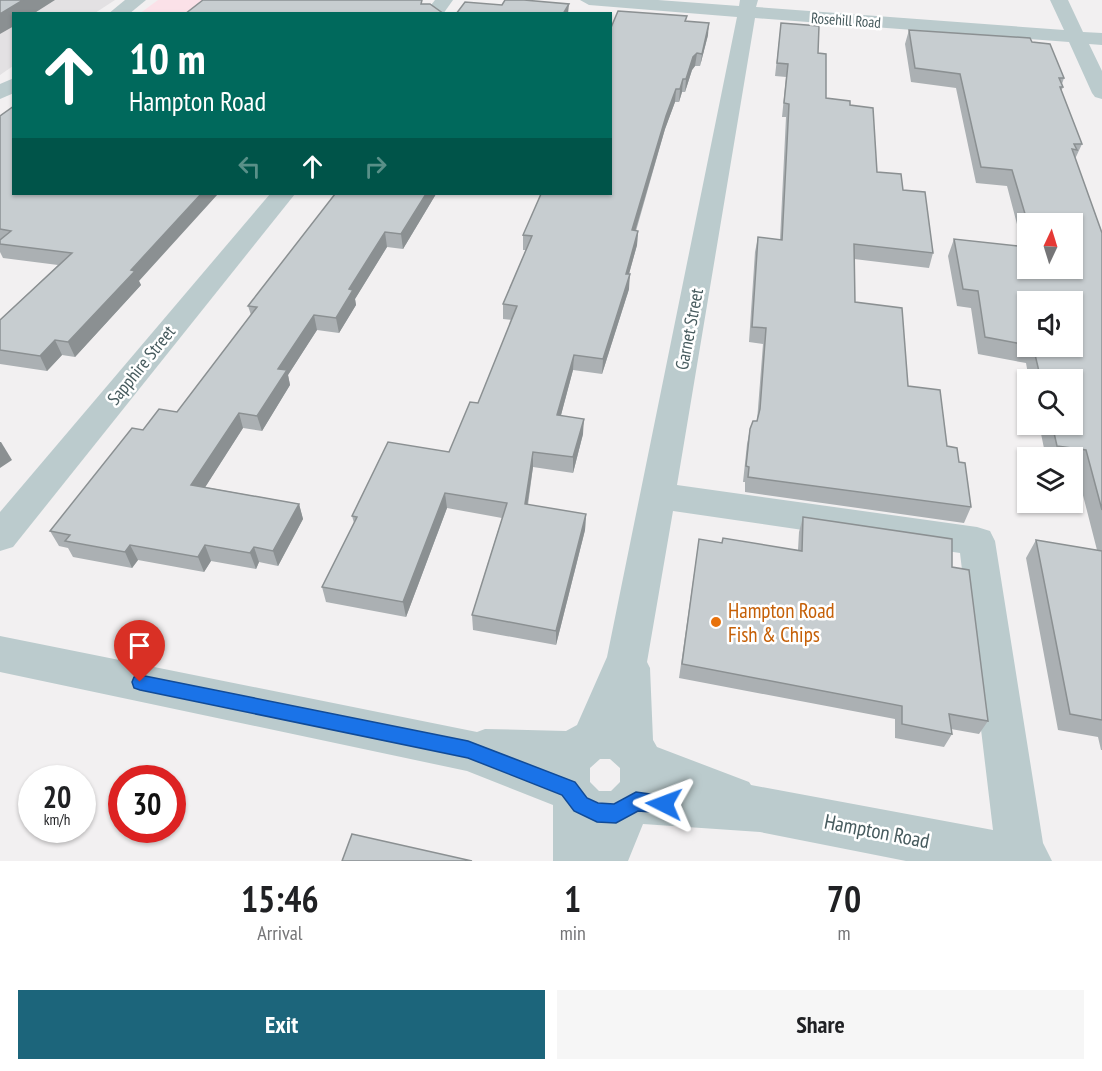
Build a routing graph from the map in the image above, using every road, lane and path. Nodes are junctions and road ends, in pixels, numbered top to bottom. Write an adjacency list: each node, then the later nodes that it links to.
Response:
1 (137, 0): 6 (street)
2 (444, 0): 7 (street)
3 (589, 0): 5 (street, Rosehill Road)
4 (1059, 0): 8 (street)
5 (748, 6): 8 (street, Rosehill Road); 12 (street, Garnet Street)
6 (120, 12)
7 (435, 12)
8 (1076, 38): 9 (street, Rosehill Road); 10 (street)
9 (1102, 39)
10 (1102, 93)
11 (282, 195): 13 (street, Sapphire Street)
12 (659, 496): 15 (street, Garnet Street); 16 (street)
13 (0, 537)
14 (0, 654): 15 (street, Hampton Road)
15 (605, 776): 16 (street, Hampton Road); 17 (street, Garnet Street); 18 (street, Garnet Street)
16 (1024, 860)
17 (577, 861)
18 (604, 861)

